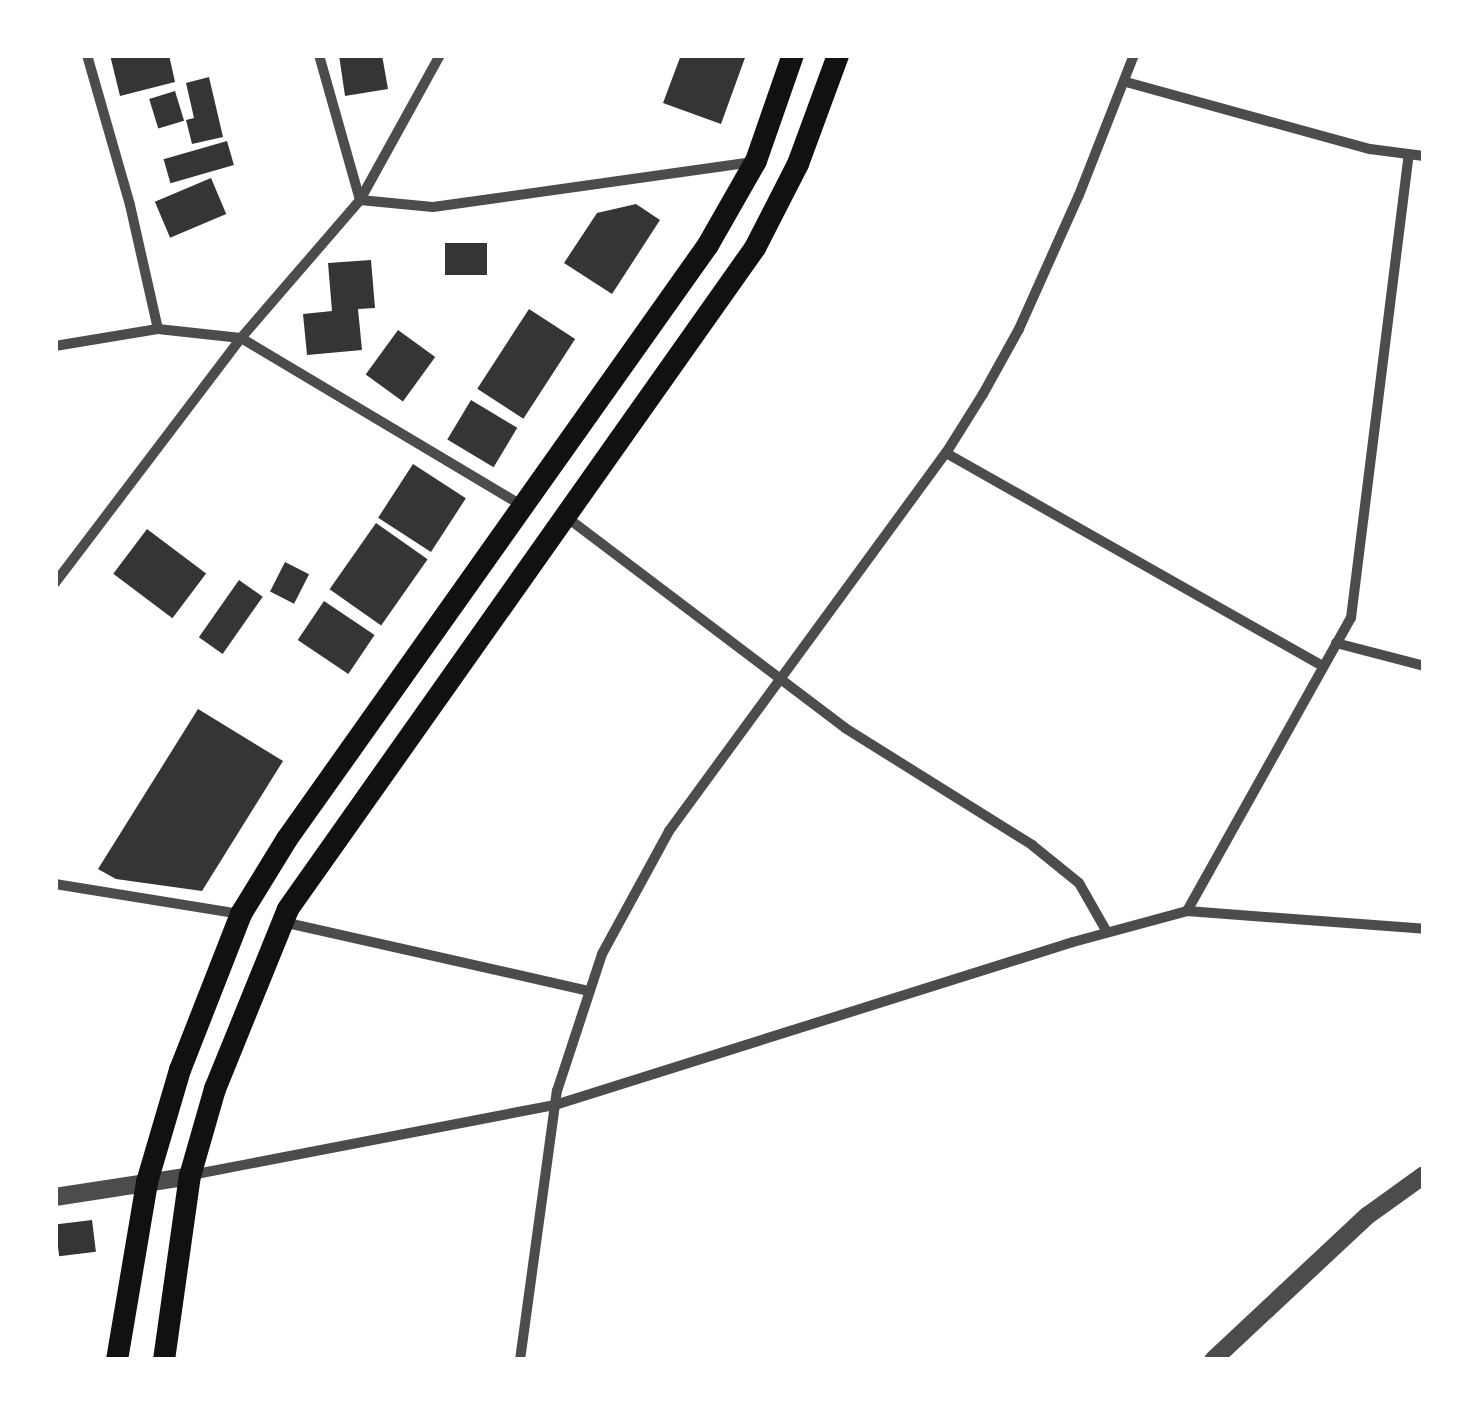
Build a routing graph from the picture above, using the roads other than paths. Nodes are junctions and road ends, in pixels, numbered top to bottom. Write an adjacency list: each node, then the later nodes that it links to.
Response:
1 (87, 55): 12 (street)
2 (319, 55): 11 (street)
3 (440, 55): 11 (street)
4 (793, 55): 10 (main road)
5 (838, 55): 17 (main road)
6 (1134, 55): 7 (street)
7 (1126, 82): 8 (street); 15 (street)
8 (1410, 155): 9 (street); 19 (street)
9 (1424, 156)
10 (756, 162): 11 (street); 16 (main road)
11 (360, 200): 13 (street)
12 (158, 329): 13 (street); 14 (street)
13 (240, 338): 16 (street); 18 (street)
14 (55, 346)
15 (946, 453): 20 (street); 22 (street)
16 (523, 506): 25 (main road)
17 (564, 516): 22 (street); 26 (main road)
18 (55, 583)
19 (1336, 643): 20 (street); 21 (street)
20 (1322, 666): 24 (street)
21 (1424, 666)
22 (780, 677): 28 (street); 29 (street)
23 (55, 884): 25 (street)
24 (1188, 911): 27 (street); 28 (street)
25 (241, 914): 33 (main road)
26 (282, 922): 29 (street); 31 (main road)
27 (1424, 928)
28 (1107, 932): 30 (street)
29 (589, 991): 30 (street)
30 (555, 1104): 31 (street); 37 (street)
31 (190, 1176): 33 (street); 36 (main road)
32 (1424, 1176): 38 (street)
33 (147, 1182): 34 (street); 35 (main road)
34 (55, 1197)
35 (117, 1360)
36 (164, 1360)
37 (520, 1360)
38 (1213, 1360)

